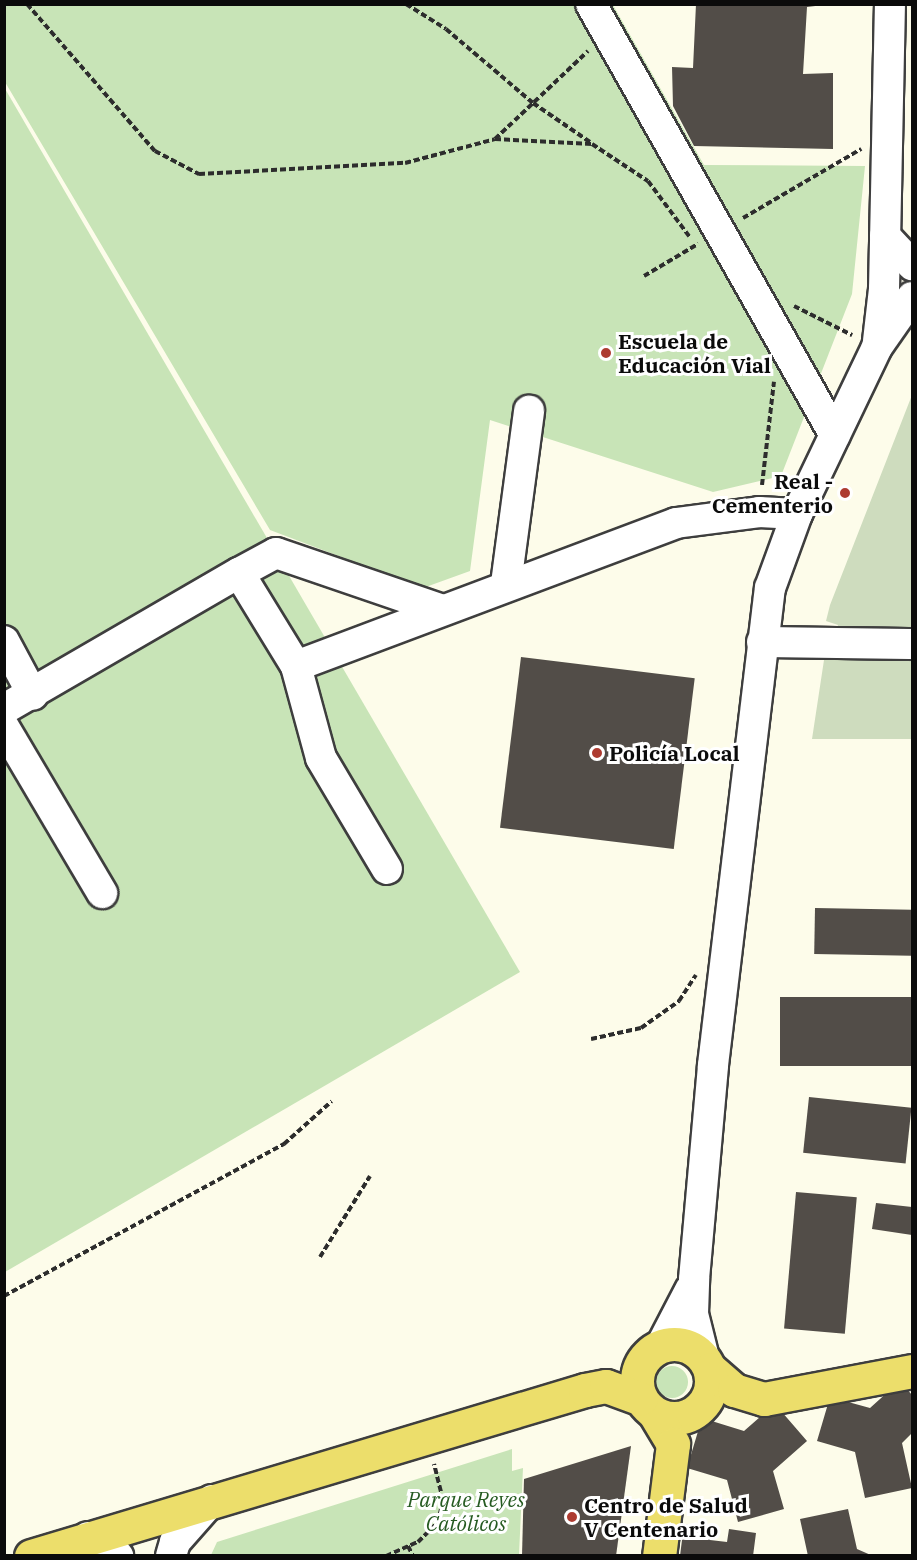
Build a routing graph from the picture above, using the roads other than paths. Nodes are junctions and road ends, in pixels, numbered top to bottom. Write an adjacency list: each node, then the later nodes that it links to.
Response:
1 (591, 4): 10 (street)
2 (890, 4): 4 (street)
3 (912, 6): 4 (street)
4 (889, 34): 5 (street)
5 (885, 236): 6 (street); 8 (street)
6 (912, 265)
7 (912, 297): 8 (street)
8 (877, 347): 10 (street)
9 (529, 411): 13 (street)
10 (835, 435): 11 (street)
11 (797, 514): 13 (street); 16 (street)
12 (239, 573): 14 (street); 18 (street); 19 (street)
13 (506, 584): 14 (street)
14 (440, 609): 18 (street)
15 (4, 641): 19 (street)
16 (762, 642): 17 (street); 24 (street)
17 (912, 644)
18 (296, 666): 22 (street)
19 (33, 695): 20 (street)
20 (4, 709)
21 (4, 727): 23 (street)
22 (387, 869)
23 (102, 893)
24 (694, 1279): 25 (street); 26 (street)
25 (652, 1353): 26 (main road); 28 (main road); 29 (main road)
26 (707, 1364): 27 (main road); 29 (main road)
27 (912, 1371)
28 (585, 1390): 29 (main road); 30 (main road)
29 (648, 1406): 35 (main road)
30 (212, 1500): 31 (main road); 34 (street)
31 (88, 1537): 32 (main road); 33 (street)
32 (32, 1556)
33 (118, 1556)
34 (171, 1556)
35 (659, 1556)

